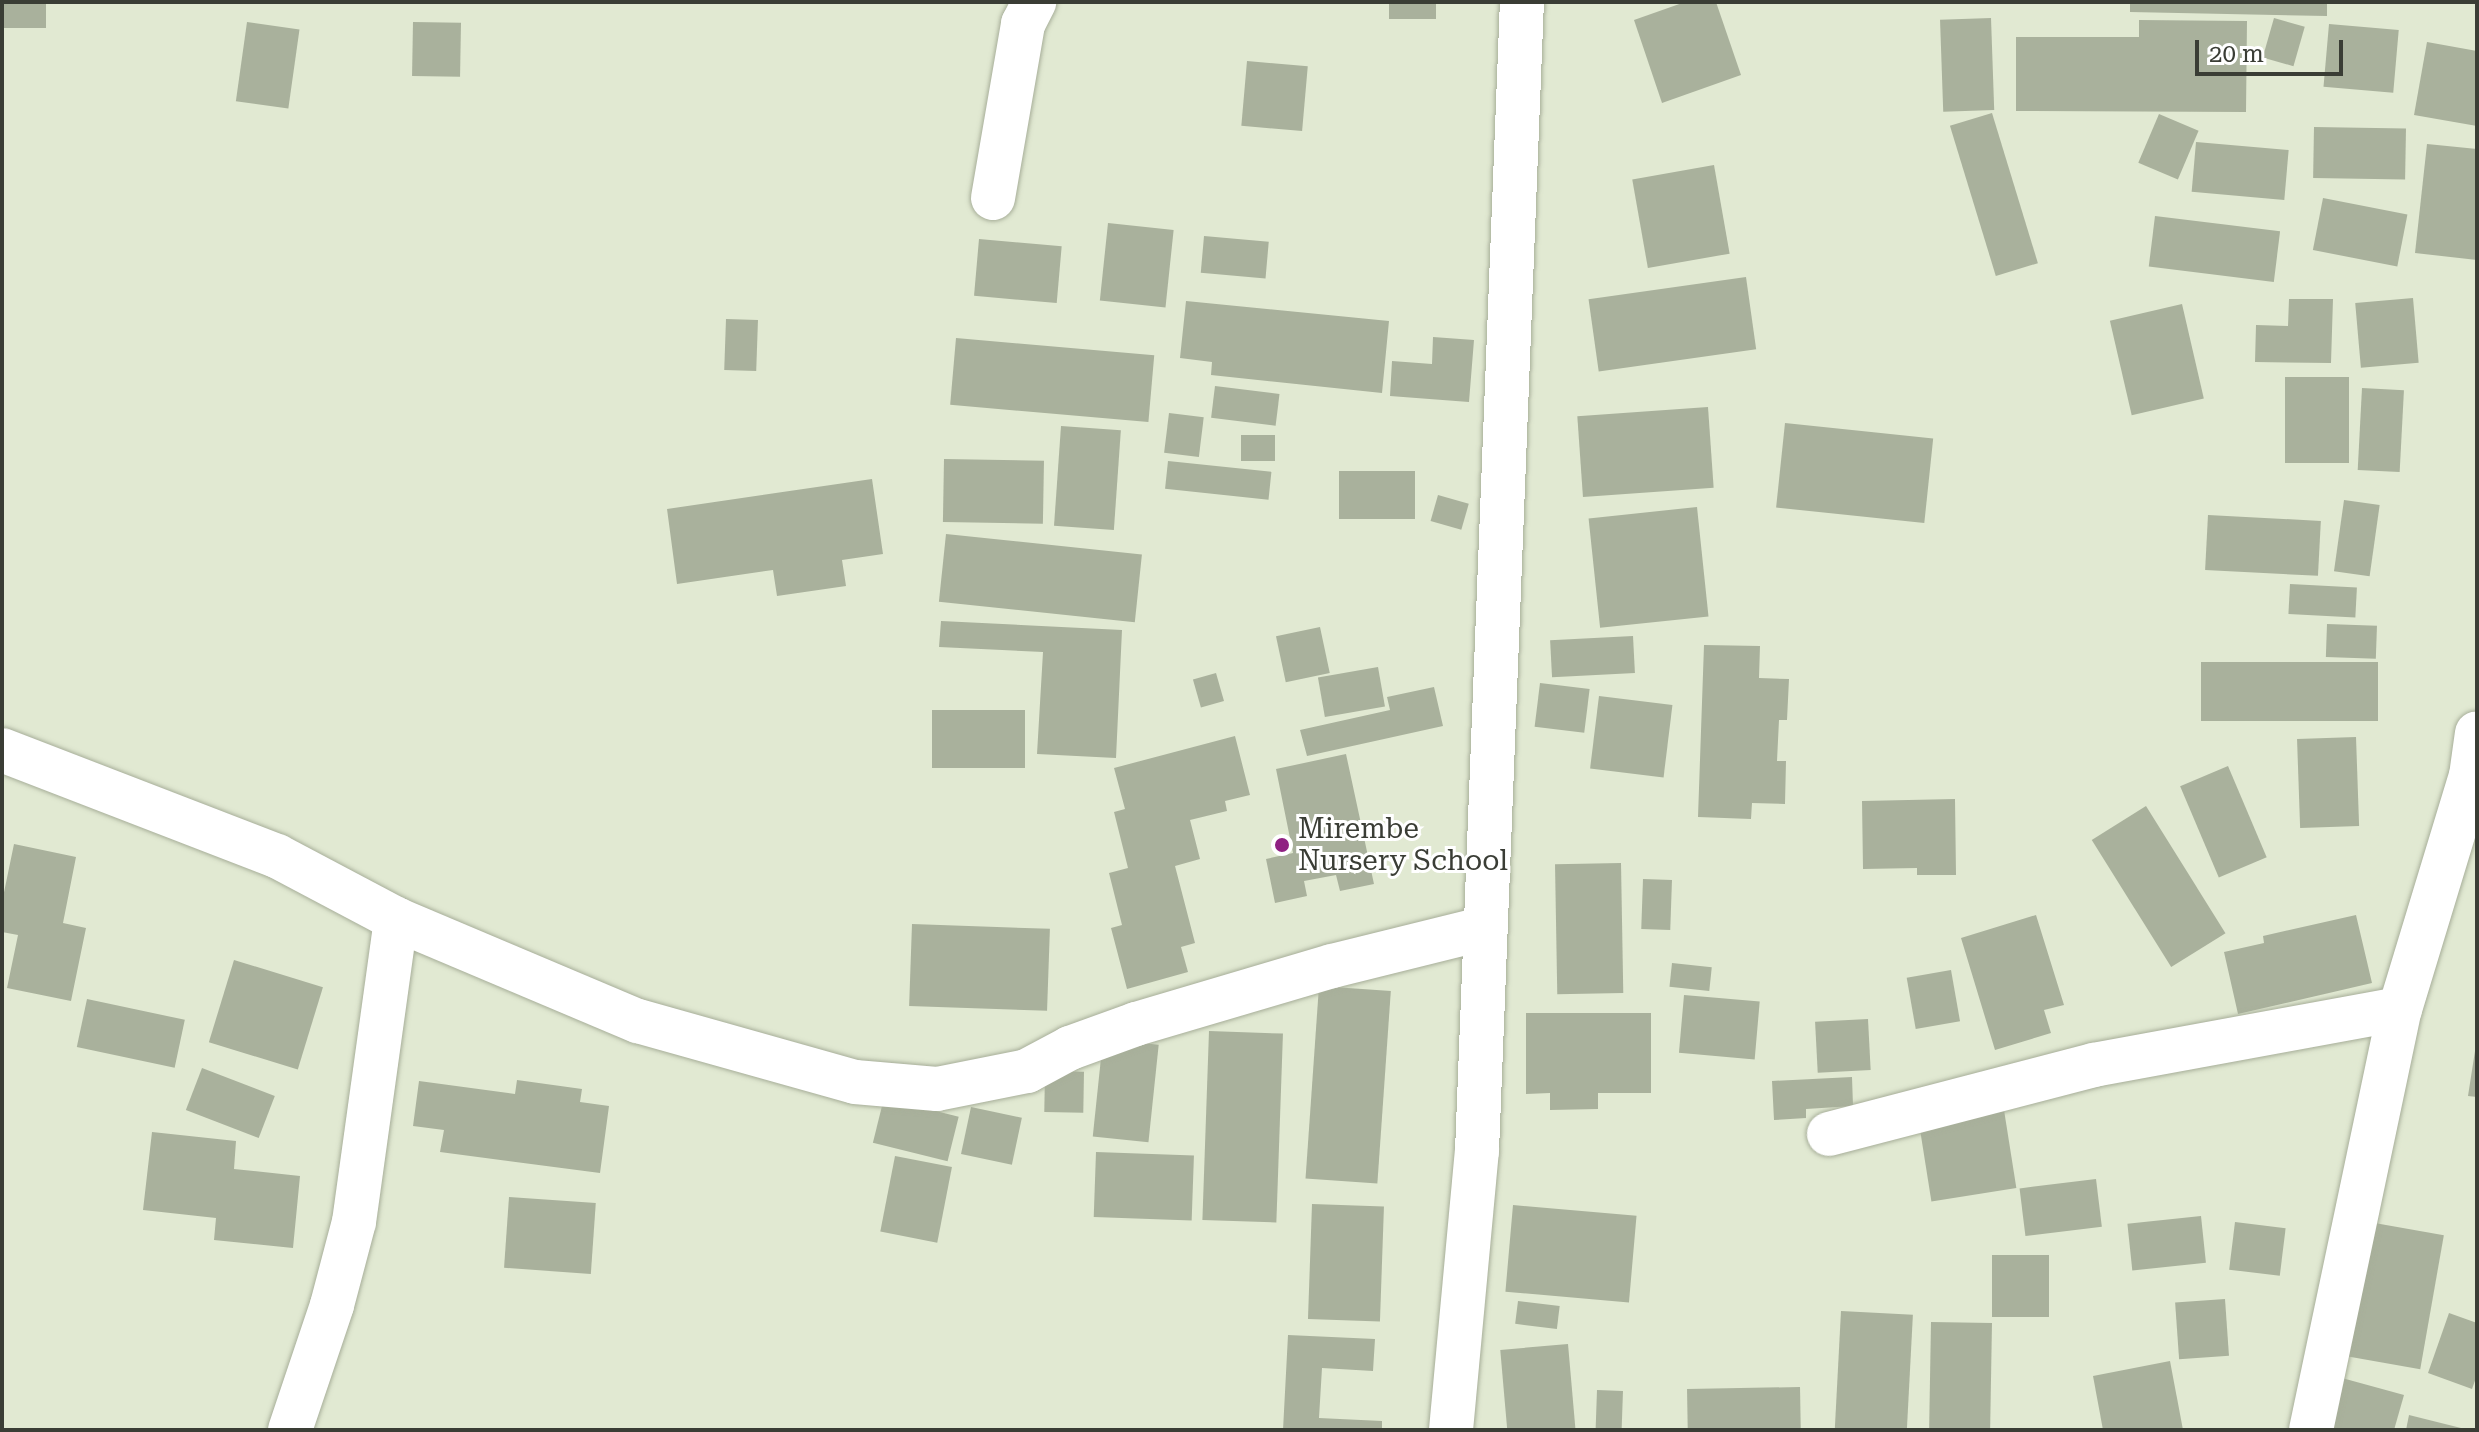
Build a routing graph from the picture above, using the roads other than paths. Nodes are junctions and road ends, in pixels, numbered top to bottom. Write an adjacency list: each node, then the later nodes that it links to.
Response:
1 (1034, 2): 3 (street)
2 (1522, 2): 7 (street)
3 (993, 198)
4 (2477, 733): 8 (street)
5 (2, 750): 6 (street)
6 (396, 919): 7 (street); 10 (street)
7 (1485, 928): 11 (street)
8 (2400, 1009): 9 (street); 12 (street)
9 (1829, 1134)
10 (290, 1430)
11 (1451, 1430)
12 (2311, 1430)

